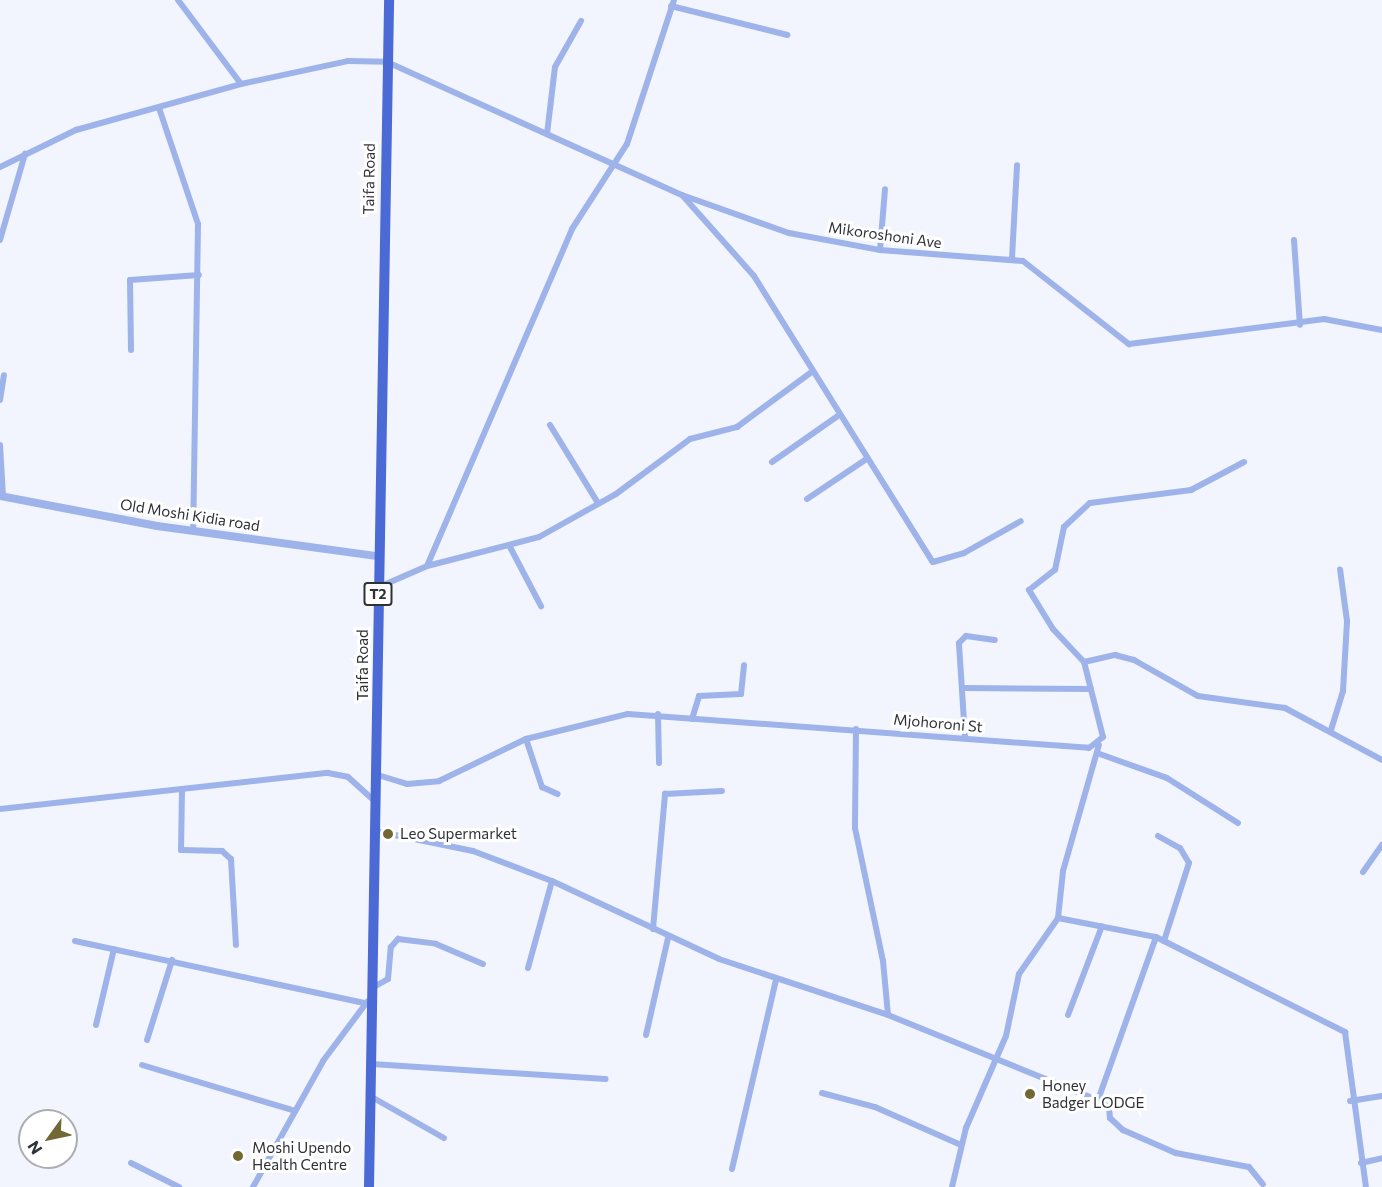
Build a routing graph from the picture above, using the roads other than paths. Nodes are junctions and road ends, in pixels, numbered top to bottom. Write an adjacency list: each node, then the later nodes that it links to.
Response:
1 (178, 0): 7 (street)
2 (388, 0): 6 (highway, Taifa Road / T2)
3 (672, 3): 5 (street); 11 (street)
4 (581, 21): 9 (street)
5 (788, 35)
6 (387, 62): 7 (street); 9 (street, Mikoroshoni Ave); 39 (highway, Taifa Road / T2)
7 (241, 84): 8 (street)
8 (159, 108): 10 (street); 20 (street)
9 (547, 134): 11 (street, Mikoroshoni Ave)
10 (25, 154): 13 (street); 16 (street)
11 (615, 164): 15 (street, Mikoroshoni Ave); 40 (street)
12 (1017, 165): 19 (street)
13 (0, 166)
14 (885, 189): 18 (street)
15 (682, 195): 18 (street, Mikoroshoni Ave); 24 (street)
16 (0, 240)
17 (1294, 240): 21 (street)
18 (880, 249): 19 (street, Mikoroshoni Ave)
19 (1012, 258): 21 (street, Mikoroshoni Ave)
20 (200, 275): 23 (street); 37 (street)
21 (1300, 326): 22 (street, Mikoroshoni Ave)
22 (1382, 330)
23 (131, 350)
24 (813, 371): 27 (street); 35 (street)
25 (4, 375): 26 (street)
26 (0, 400)
27 (839, 415): 30 (street); 31 (street)
28 (550, 425): 35 (street)
29 (0, 445): 33 (street)
30 (868, 458): 34 (street); 36 (street)
31 (772, 462)
32 (1244, 462): 45 (street)
33 (2, 496): 37 (street, Old Moshi Kidia road)
34 (807, 499)
35 (598, 503): 38 (street)
36 (1021, 521)
37 (193, 530): 39 (street, Old Moshi Kidia road)
38 (510, 547): 40 (street); 43 (street)
39 (377, 556): 42 (highway, Taifa Road / T2)
40 (427, 566): 42 (street)
41 (1340, 569): 52 (street)
42 (378, 587): 59 (highway, Taifa Road / T2)
43 (541, 606)
44 (995, 640): 47 (street)
45 (1084, 662): 48 (street); 52 (street)
46 (744, 665): 50 (street)
47 (964, 688): 48 (street); 53 (street)
48 (1091, 689): 55 (street)
49 (658, 714): 50 (street, Mjohoroni St); 54 (street, Mjohoroni St); 58 (street)
50 (692, 719): 51 (street, Mjohoroni St)
51 (856, 729): 53 (street, Mjohoroni St); 85 (street)
52 (1331, 730): 57 (street)
53 (965, 737): 55 (street, Mjohoroni St)
54 (526, 739): 59 (street, Mjohoroni St); 62 (street)
55 (1099, 745): 56 (street)
56 (1097, 753): 65 (street); 71 (street)
57 (1382, 760)
58 (658, 763)
59 (378, 775): 63 (highway, Taifa Road / T2)
60 (182, 789): 63 (street); 64 (street); 78 (street)
61 (722, 791): 73 (street)
62 (558, 794)
63 (376, 802): 66 (highway, Taifa Road / T2)
64 (0, 809)
65 (1238, 823)
66 (375, 831): 70 (street); 84 (highway, Taifa Road / T2)
67 (1158, 836): 76 (street)
68 (1382, 845): 69 (street)
69 (1363, 872)
70 (552, 881): 73 (street); 82 (street)
71 (1058, 918): 72 (street); 90 (street)
72 (1102, 926): 74 (street); 86 (street)
73 (653, 929): 75 (street)
74 (1156, 937): 76 (street); 97 (street)
75 (668, 938): 83 (street); 88 (street)
76 (1164, 940): 98 (street)
77 (75, 941): 79 (street)
78 (236, 945)
79 (114, 949): 80 (street); 87 (street)
80 (172, 960): 84 (street); 89 (street)
81 (483, 964): 84 (street)
82 (528, 968)
83 (776, 980): 85 (street); 105 (street)
84 (371, 995): 91 (highway, Taifa Road / T2); 99 (street)
85 (888, 1015): 90 (street)
86 (1068, 1015)
87 (96, 1025)
88 (646, 1035)
89 (147, 1040)
90 (998, 1060): 97 (street); 101 (street)
91 (372, 1064): 93 (street); 95 (highway, Taifa Road / T2)
92 (142, 1065): 99 (street)
93 (606, 1079)
94 (822, 1093): 101 (street)
95 (369, 1096): 100 (street); 109 (highway, Taifa Road / T2)
96 (1382, 1096): 98 (street)
97 (1098, 1100): 106 (street)
98 (1350, 1101): 104 (street)
99 (295, 1111): 108 (street)
100 (444, 1138)
101 (961, 1145): 110 (street)
102 (1382, 1158): 104 (street)
103 (131, 1163): 107 (street)
104 (1360, 1163): 111 (street)
105 (732, 1169)
106 (1263, 1184)
107 (179, 1187)
108 (253, 1187)
109 (369, 1187)
110 (952, 1187)
111 (1366, 1187)

